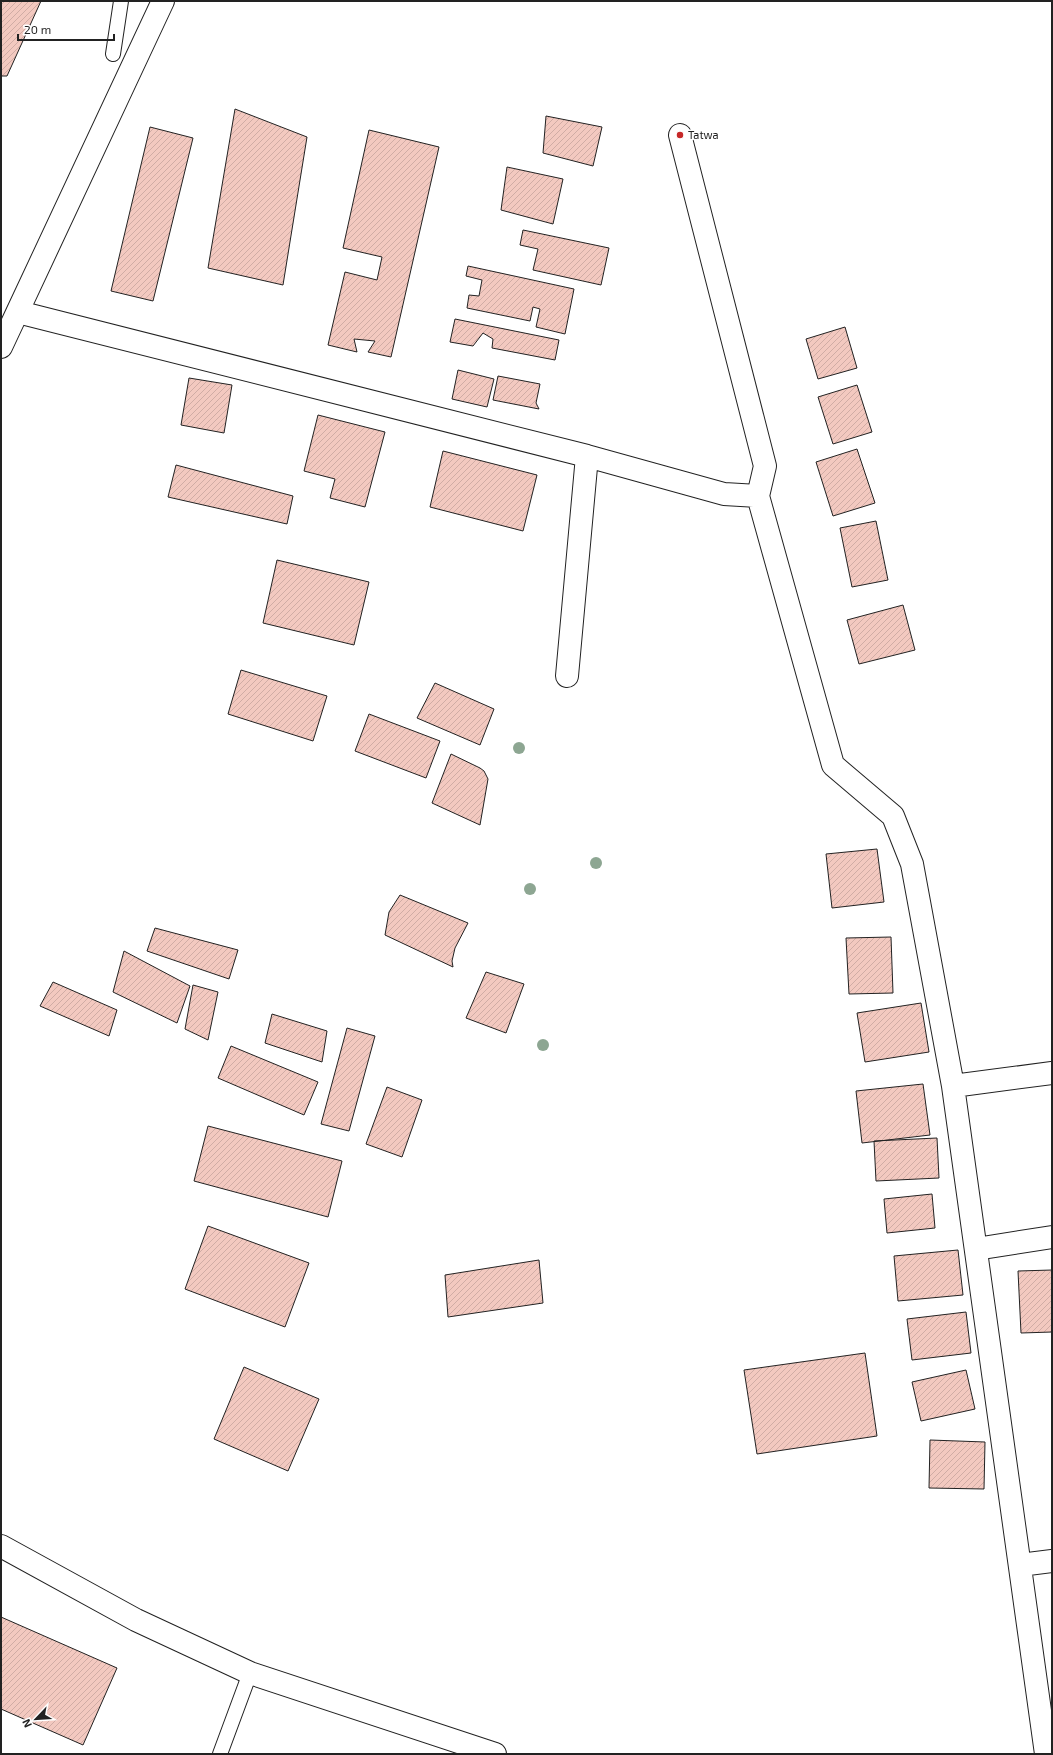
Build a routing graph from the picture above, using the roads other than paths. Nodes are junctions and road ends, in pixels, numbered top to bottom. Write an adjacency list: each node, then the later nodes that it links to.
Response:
1 (121, 1): 3 (lane)
2 (163, 1): 5 (street)
3 (113, 54)
4 (680, 135): 8 (street)
5 (18, 312): 6 (street); 7 (street)
6 (1, 347)
7 (587, 456): 8 (street); 9 (street)
8 (758, 496): 11 (street)
9 (567, 676)
10 (1052, 1073): 11 (street)
11 (953, 1086): 13 (street)
12 (1052, 1236): 13 (street)
13 (976, 1249): 16 (street)
14 (1, 1546): 17 (street)
15 (1052, 1561): 16 (street)
16 (1020, 1565): 20 (street)
17 (250, 1673): 18 (lane); 19 (street)
18 (220, 1754)
19 (495, 1754)
20 (1046, 1754)

